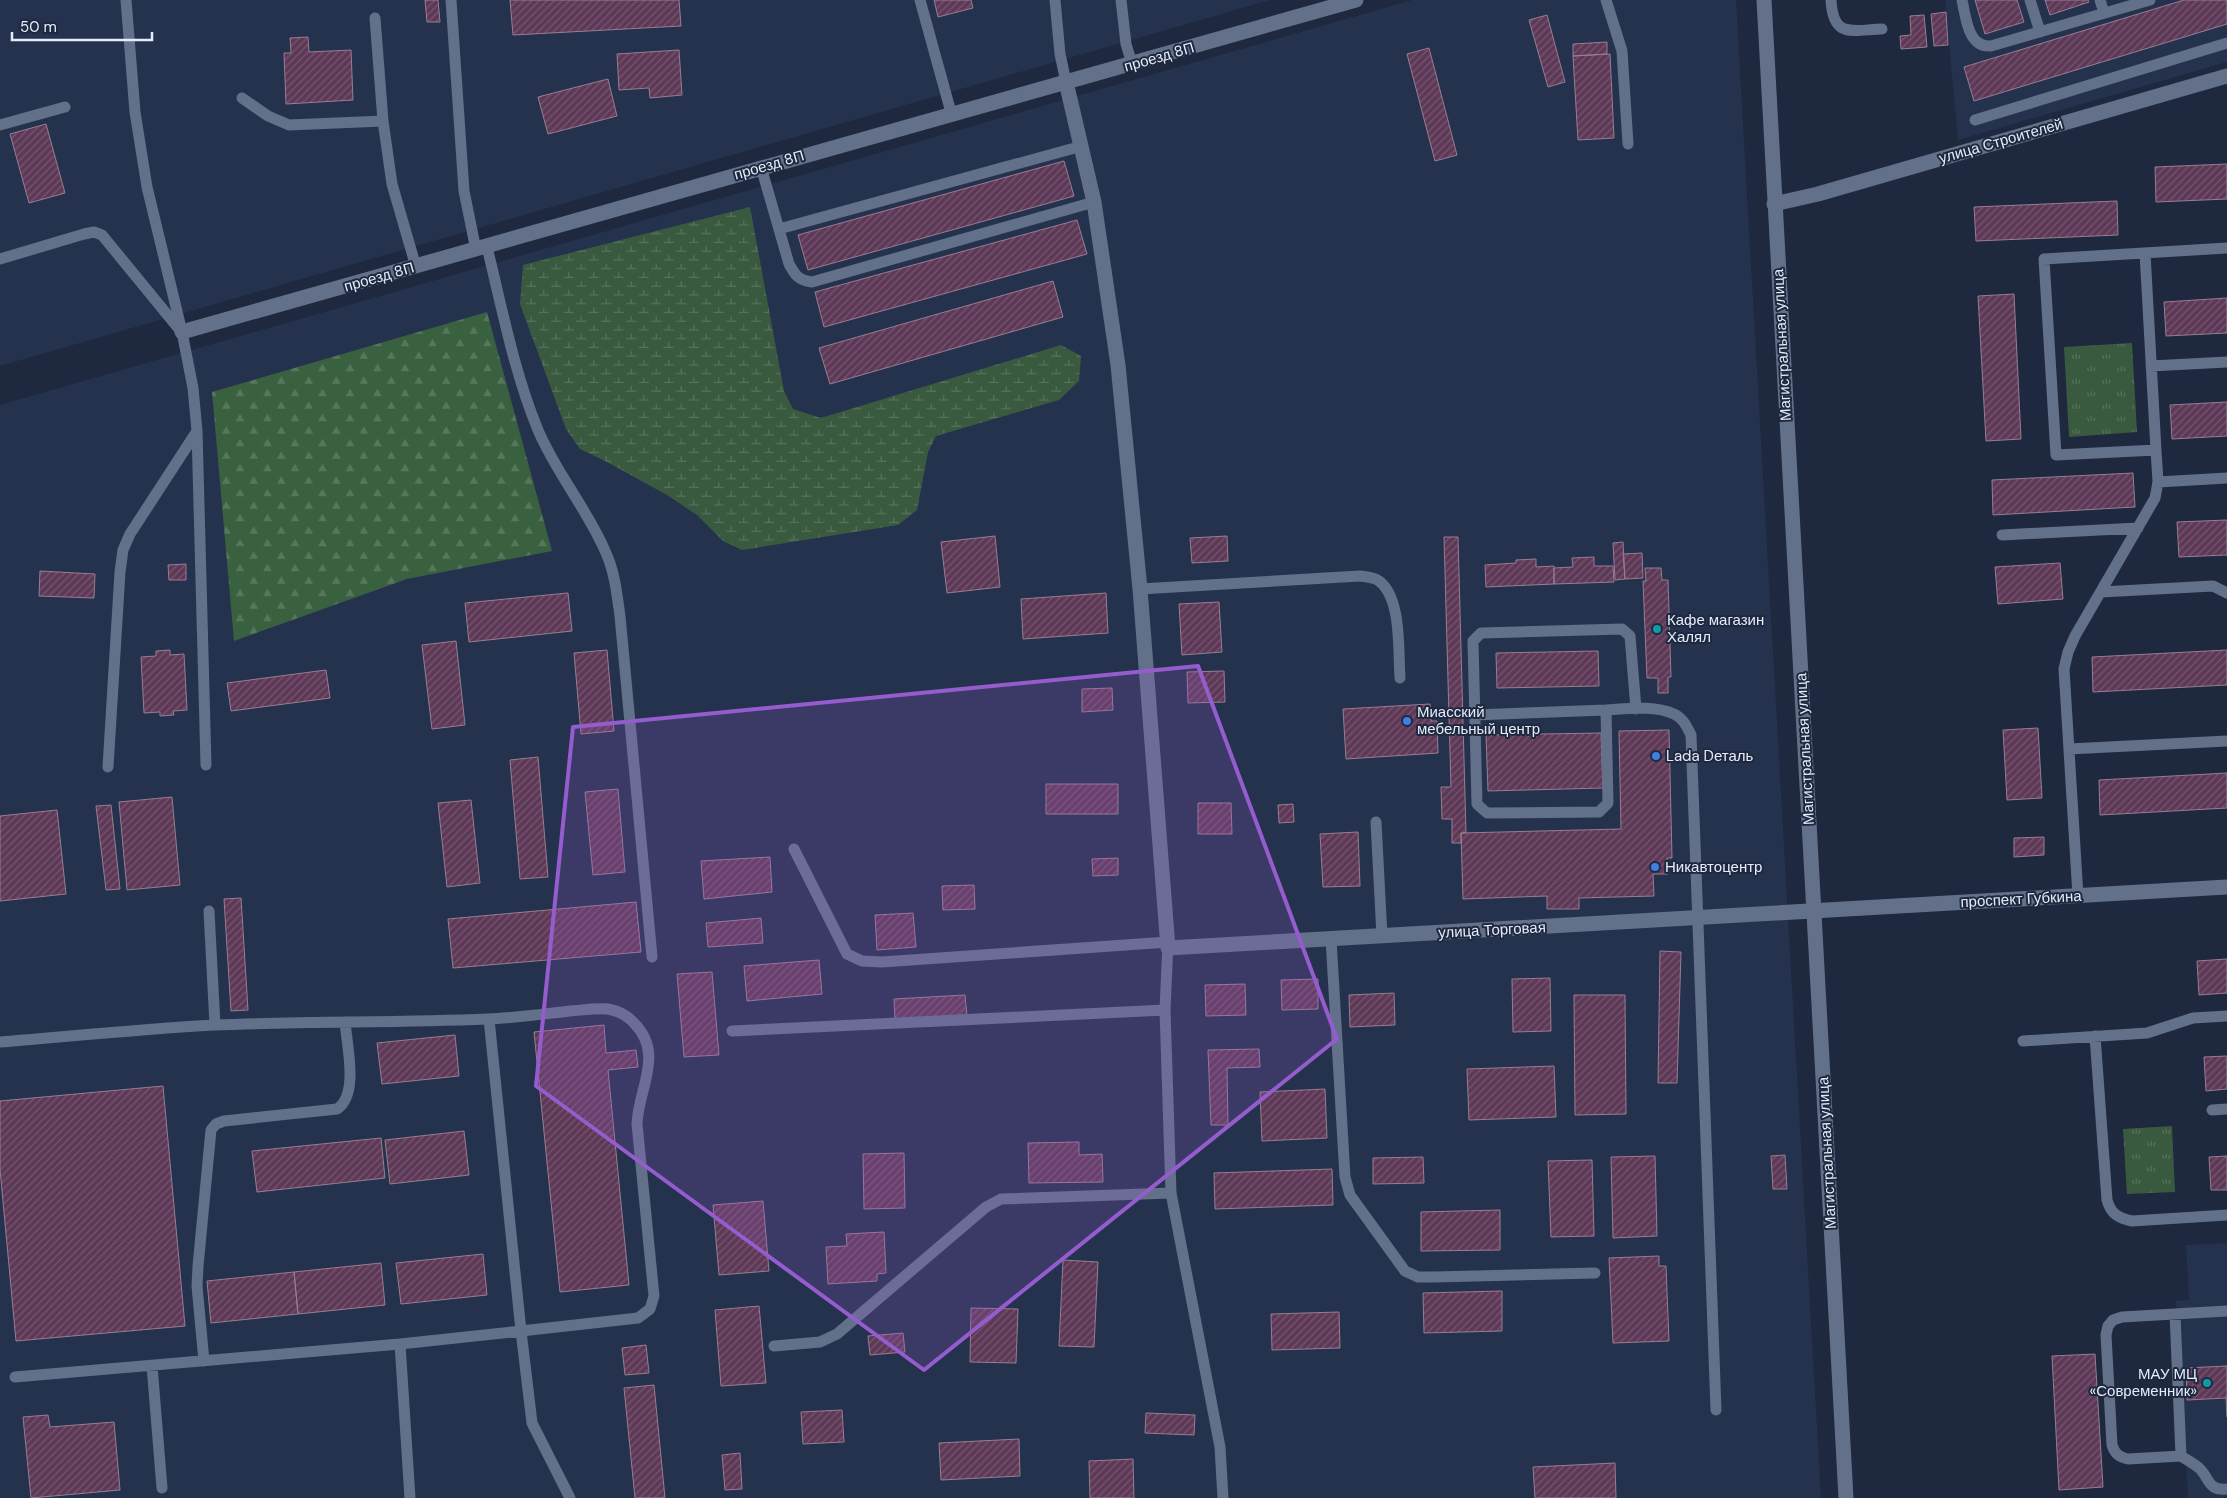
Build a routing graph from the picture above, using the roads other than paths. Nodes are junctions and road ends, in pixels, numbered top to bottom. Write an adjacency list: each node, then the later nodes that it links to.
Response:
1 (126, 0): 39 (lane)
2 (451, 0): 35 (lane)
3 (920, 0): 24 (lane)
4 (1055, 0): 21 (lane)
5 (1121, 0): 19 (lane)
6 (1356, 0): 19 (street, проезд 8П)
7 (1606, 0): 28 (lane)
8 (1764, 0): 32 (street, Магистральная улица)
9 (1831, 0): 16 (lane)
10 (1962, 0): 17 (lane)
11 (2030, 0): 17 (lane)
12 (2100, 0): 14 (lane)
13 (2150, 0): 14 (lane)
14 (2104, 13): 17 (lane)
15 (376, 18): 26 (lane)
16 (1882, 29)
17 (2040, 32)
18 (2227, 42): 25 (lane)
19 (1132, 64): 21 (street, проезд 8П)
20 (2227, 76): 32 (street, улица Строителей)
21 (1066, 82): 24 (street, проезд 8П); 29 (street)
22 (242, 98): 26 (lane)
23 (65, 107): 27 (lane)
24 (952, 116): 30 (street, проезд 8П)
25 (1975, 120)
26 (383, 121): 38 (lane)
27 (0, 124)
28 (1628, 144)
29 (1082, 146): 31 (street); 33 (lane)
30 (762, 167): 33 (lane); 35 (street, проезд 8П)
31 (1094, 202): 33 (lane); 48 (street)
32 (1774, 204): 64 (street, Магистральная улица)
33 (780, 229)
34 (2227, 248): 36 (lane)
35 (481, 249): 38 (street, проезд 8П); 69 (lane)
36 (2145, 253): 41 (lane); 43 (lane)
37 (0, 259): 39 (lane)
38 (416, 267): 39 (street, проезд 8П)
39 (182, 332): 42 (lane)
40 (2227, 362): 41 (lane)
41 (2151, 366): 43 (lane)
42 (197, 431): 57 (lane); 58 (lane)
43 (2156, 450): 45 (lane)
44 (2227, 478): 45 (lane)
45 (2158, 482): 46 (lane)
46 (2138, 528): 47 (lane); 49 (lane)
47 (2002, 535)
48 (1140, 589): 51 (lane); 68 (street)
49 (2101, 592): 50 (lane); 56 (lane)
50 (2227, 593)
51 (1400, 678)
52 (1636, 709): 53 (lane); 54 (lane); 65 (lane)
53 (1606, 710): 54 (lane); 54 (lane)
54 (1474, 714)
55 (2227, 741): 56 (lane)
56 (2069, 749): 62 (lane)
57 (206, 765)
58 (108, 767)
59 (1376, 822): 66 (lane)
60 (794, 849): 68 (lane)
61 (2227, 887): 62 (street, проспект Губкина)
62 (2078, 896): 64 (street, проспект Губкина)
63 (209, 912): 74 (lane)
64 (1815, 912): 65 (street, улица Торговая); 99 (street, Магистральная улица)
65 (1698, 918): 66 (street, улица Торговая); 92 (lane)
66 (1382, 936): 67 (street, улица Торговая)
67 (1332, 939): 68 (street, улица Торговая); 83 (lane)
68 (1168, 945): 70 (lane)
69 (652, 957)
70 (1165, 1010): 75 (lane); 81 (lane)
71 (2227, 1016): 76 (lane)
72 (489, 1019): 73 (lane); 86 (lane); 86 (lane)
73 (345, 1022): 74 (lane); 89 (lane)
74 (215, 1025): 78 (lane)
75 (732, 1031)
76 (2095, 1036): 77 (lane); 82 (lane)
77 (2023, 1041)
78 (0, 1042)
79 (2227, 1109): 80 (lane)
80 (2212, 1110)
81 (1172, 1193): 88 (lane); 98 (lane)
82 (2227, 1215)
83 (1595, 1274)
84 (2227, 1312): 85 (lane)
85 (2175, 1314): 93 (lane); 93 (lane)
86 (521, 1331): 87 (lane); 97 (lane)
87 (400, 1344): 89 (lane); 96 (lane)
88 (774, 1346)
89 (204, 1361): 90 (lane)
90 (152, 1366): 91 (lane); 94 (lane)
91 (15, 1377)
92 (1716, 1410)
93 (2181, 1456): 95 (lane)
94 (162, 1488)
95 (2227, 1489)
96 (410, 1498)
97 (570, 1498)
98 (1224, 1498)
99 (1846, 1498)

